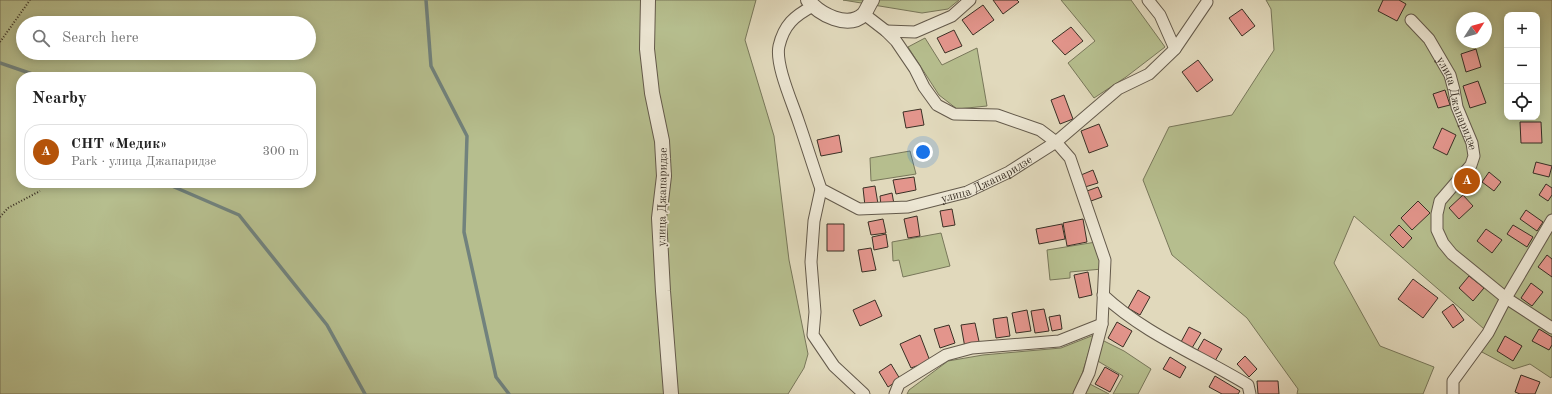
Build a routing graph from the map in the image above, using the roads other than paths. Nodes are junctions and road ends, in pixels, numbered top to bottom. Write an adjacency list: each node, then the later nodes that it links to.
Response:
1 (648, 0): 18 (street, улица Джапаридзе)
2 (872, 0): 7 (street)
3 (970, 0): 9 (street)
4 (1148, 0): 10 (street)
5 (1207, 2): 10 (street, улица Джапаридзе)
6 (810, 3): 7 (street); 12 (street)
7 (864, 14): 9 (street)
8 (1411, 20): 15 (street, улица Джапаридзе)
9 (886, 31): 11 (street)
10 (1175, 49): 11 (street, улица Джапаридзе)
11 (1056, 142): 12 (street, улица Джапаридзе); 14 (street)
12 (821, 189): 19 (street)
13 (1552, 220): 15 (street)
14 (1103, 296): 16 (street); 22 (street)
15 (1506, 298): 17 (street, улица Джапаридзе); 23 (street)
16 (1102, 324): 20 (street); 21 (street)
17 (1552, 328)
18 (671, 394)
19 (864, 394)
20 (895, 394)
21 (1079, 394)
22 (1250, 394)
23 (1453, 394)

